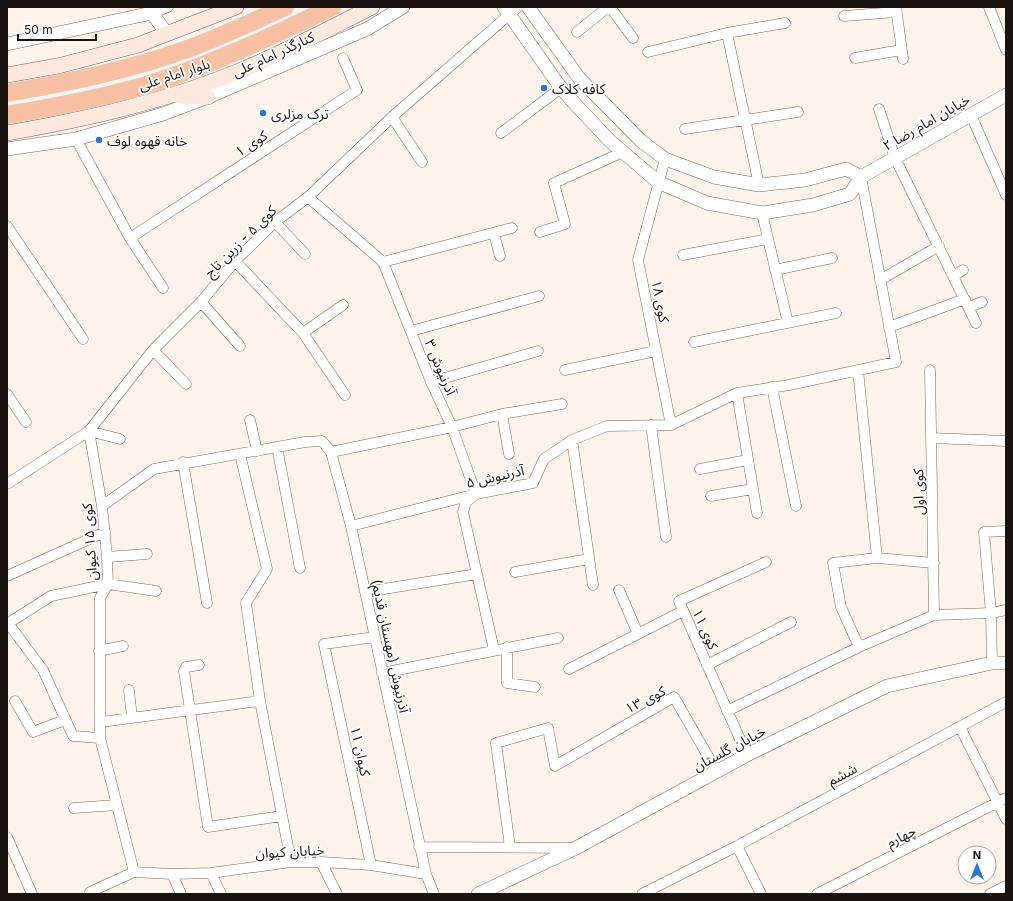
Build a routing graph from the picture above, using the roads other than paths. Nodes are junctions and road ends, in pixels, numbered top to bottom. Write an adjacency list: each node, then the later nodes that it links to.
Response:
1 (168, 7): 10 (street)
2 (236, 7): 17 (main road)
3 (286, 7): 26 (highway, بلوار امام علی)
4 (332, 7): 32 (highway, بلوار امام علی)
5 (372, 7): 28 (main road, کنارگذر امام علی)
6 (402, 7): 29 (street)
7 (528, 7): 44 (street)
8 (609, 7): 15 (street); 18 (street)
9 (989, 7): 20 (street)
10 (151, 10): 17 (street); 19 (street)
11 (511, 10): 25 (street, خیابان امام رضا ۲); 34 (street, کوی ۵ - زرین تاج)
12 (896, 10): 13 (street); 23 (street)
13 (844, 16)
14 (786, 24): 16 (street)
15 (577, 32)
16 (726, 33): 21 (street); 36 (street)
17 (167, 34): 24 (main road)
18 (633, 38)
19 (7, 44)
20 (1006, 50)
21 (648, 52)
22 (343, 58): 57 (street, کوی ۱)
23 (855, 58)
24 (7, 75)
25 (561, 88): 39 (street); 42 (street, خیابان امام رضا ۲)
26 (7, 93)
27 (1006, 95): 33 (street, خیابان امام رضا ۲)
28 (166, 97): 29 (main road); 35 (street); 38 (main road, کنارگذر امام علی)
29 (208, 98): 35 (street)
30 (879, 109): 43 (street)
31 (798, 112): 36 (street)
32 (7, 114)
33 (971, 115): 43 (street, خیابان امام رضا ۲); 49 (street)
34 (392, 117): 45 (street); 50 (street, کوی ۵ - زرین تاج)
35 (142, 120): 40 (street)
36 (746, 121): 37 (street); 48 (street)
37 (685, 129)
38 (7, 133)
39 (501, 133)
40 (76, 139): 41 (street); 57 (street)
41 (7, 148)
42 (623, 152): 47 (street, خیابان امام رضا ۲); 55 (street)
43 (895, 158): 46 (street, خیابان امام رضا ۲); 59 (street)
44 (666, 159): 47 (street, کوی ۱۸); 48 (street)
45 (422, 162)
46 (861, 177): 48 (street); 51 (street, خیابان امام رضا ۲); 69 (street)
47 (658, 182): 51 (street, خیابان امام رضا ۲); 87 (street, کوی ۱۸)
48 (759, 185)
49 (1006, 195)
50 (308, 196): 52 (street, کوی ۵ - زرین تاج); 65 (street, آذرنیوش ۳)
51 (762, 213): 58 (street)
52 (275, 222): 60 (street); 64 (street, کوی ۵ - زرین تاج)
53 (7, 226): 82 (street)
54 (512, 228): 56 (street)
55 (540, 232)
56 (494, 234): 62 (street); 65 (street)
57 (130, 238): 70 (street)
58 (768, 239): 61 (street); 66 (street)
59 (939, 246): 68 (street); 69 (street)
60 (305, 254)
61 (684, 255)
62 (500, 256)
63 (832, 258): 66 (street)
64 (235, 262): 72 (street, کوی ۵ - زرین تاج); 81 (street)
65 (383, 262): 80 (street, آذرنیوش ۳)
66 (775, 270): 77 (street)
67 (963, 270): 68 (street)
68 (953, 276): 74 (street)
69 (880, 280): 79 (street)
70 (163, 288)
71 (539, 296): 80 (street)
72 (201, 302): 84 (street); 85 (street, کوی ۵ - زرین تاج)
73 (982, 302): 74 (street)
74 (967, 303): 78 (street); 79 (street)
75 (343, 305): 81 (street)
76 (836, 313): 77 (street)
77 (788, 323): 83 (street)
78 (976, 323)
79 (889, 327): 89 (street)
80 (411, 331): 91 (street, آذرنیوش ۳)
81 (303, 333): 96 (street)
82 (83, 339)
83 (694, 342)
84 (240, 346)
85 (154, 350): 92 (street); 104 (street, کوی ۵ - زرین تاج)
86 (538, 351): 91 (street)
87 (656, 351): 88 (street); 102 (street, کوی ۱۸)
88 (565, 370)
89 (858, 370): 93 (street); 130 (street)
90 (930, 370): 105 (street, کوی اول)
91 (432, 382): 103 (street, آذرنیوش ۳)
92 (186, 384)
93 (772, 387): 94 (street); 122 (street)
94 (737, 393): 102 (street); 114 (street)
95 (7, 394): 100 (street)
96 (345, 395)
97 (562, 404): 98 (street)
98 (502, 414): 103 (street); 113 (street)
99 (250, 420): 110 (street)
100 (26, 422)
101 (651, 425): 102 (street, آذرنیوش ۵); 107 (street, آذرنیوش ۵); 127 (street)
102 (671, 426)
103 (452, 427): 111 (street); 119 (street, آذرنیوش ۳)
104 (89, 431): 106 (street); 117 (street, کوی ۵ - زرین تاج); 121 (street, کوی ۱۵ کیوان)
105 (932, 438): 108 (street); 133 (street, کوی اول)
106 (120, 439)
107 (572, 440): 119 (street, آذرنیوش ۵); 131 (street)
108 (1006, 441)
109 (278, 447): 110 (street); 111 (street); 134 (street)
110 (257, 451): 112 (street)
111 (331, 452): 124 (street, آذرنیوش (مهستان قدیم))
112 (240, 454): 115 (street); 166 (street)
113 (509, 454)
114 (748, 460): 116 (street); 118 (street)
115 (183, 462): 121 (street); 143 (street)
116 (700, 469)
117 (7, 484)
118 (753, 489): 120 (street); 123 (street)
119 (476, 494): 124 (street, آذرنیوش ۵); 136 (street)
120 (711, 496)
121 (102, 506): 126 (street, کوی ۱۵ کیوان)
122 (796, 506)
123 (757, 513)
124 (351, 526): 142 (street, آذرنیوش (مهستان قدیم))
125 (1006, 531): 146 (street)
126 (105, 532): 129 (street, کوی ۱۵ کیوان); 137 (street)
127 (666, 537)
128 (147, 554): 129 (street)
129 (107, 557): 138 (street, کوی ۱۵ کیوان)
130 (877, 558): 133 (street); 155 (street)
131 (589, 559): 135 (street); 139 (street)
132 (766, 562): 145 (street, کوی ۱۱)
133 (934, 563): 147 (street, کوی اول)
134 (300, 568)
135 (515, 572)
136 (477, 574): 142 (street); 156 (street)
137 (7, 576)
138 (108, 584): 140 (street); 149 (street); 157 (street, کوی ۱۵ کیوان)
139 (593, 585)
140 (156, 590)
141 (619, 590): 150 (street)
142 (365, 592): 151 (street, آذرنیوش (مهستان قدیم))
143 (207, 603)
144 (1006, 610): 146 (street)
145 (683, 611): 150 (street); 161 (street, کوی ۱۱)
146 (991, 613): 147 (street); 158 (street)
147 (934, 614): 155 (street)
148 (791, 622): 161 (street)
149 (8, 624): 172 (street)
150 (638, 634): 162 (street)
151 (375, 637): 163 (street, آذرنیوش (مهستان قدیم)); 191 (street, کیوان ۱۱)
152 (558, 638): 154 (street)
153 (123, 646): 157 (street)
154 (507, 647): 156 (street); 164 (street)
155 (859, 647): 170 (street)
156 (494, 650): 163 (street)
157 (99, 651): 173 (street, کوی ۱۵ کیوان)
158 (992, 663): 159 (street, خیابان گلستان); 176 (street, خیابان گلستان)
159 (1006, 663)
160 (199, 665): 169 (street)
161 (707, 665): 170 (street, کوی ۱۱)
162 (569, 669)
163 (382, 673): 185 (street, آذرنیوش (مهستان قدیم))
164 (535, 688)
165 (129, 690): 171 (street)
166 (260, 700): 169 (street); 181 (street)
167 (15, 701): 172 (street)
168 (1006, 702): 174 (street, ششم)
169 (190, 710): 171 (street); 181 (street)
170 (727, 711): 176 (street, کوی ۱۱)
171 (132, 718): 173 (street)
172 (65, 720): 175 (street)
173 (101, 722): 175 (street, کوی ۱۵ کیوان)
174 (960, 727): 178 (street); 184 (street, ششم)
175 (100, 738): 179 (street, کوی ۱۵ کیوان)
176 (747, 755): 177 (street, خیابان گلستان)
177 (717, 772): 186 (street, کوی ۱۳); 187 (street, خیابان گلستان)
178 (1002, 800): 182 (street); 207 (street, چهارم)
179 (117, 805): 180 (street); 192 (street, کوی ۱۵ کیوان)
180 (74, 808)
181 (282, 816): 189 (street)
182 (1006, 819)
183 (7, 837): 188 (street)
184 (737, 846): 205 (street); 206 (street)
185 (419, 847): 186 (street); 195 (street, آذرنیوش (مهستان قدیم))
186 (510, 848): 187 (street)
187 (576, 848): 197 (street, خیابان گلستان)
188 (10, 852): 199 (street)
189 (291, 862): 190 (street, خیابان کیوان); 193 (street, خیابان کیوان)
190 (322, 862): 191 (street, خیابان کیوان); 202 (street)
191 (371, 865): 195 (street, خیابان کیوان)
192 (134, 872): 194 (street, خیابان کیوان); 198 (street)
193 (211, 872): 194 (street, خیابان کیوان); 201 (street)
194 (172, 874): 200 (street)
195 (426, 874): 203 (street)
196 (1006, 886): 208 (street)
197 (501, 889): 204 (street, خیابان گلستان)
198 (90, 893)
199 (32, 894)
200 (181, 894)
201 (221, 894)
202 (337, 894)
203 (434, 894)
204 (478, 894)
205 (642, 894)
206 (761, 894)
207 (817, 894)
208 (990, 894)

